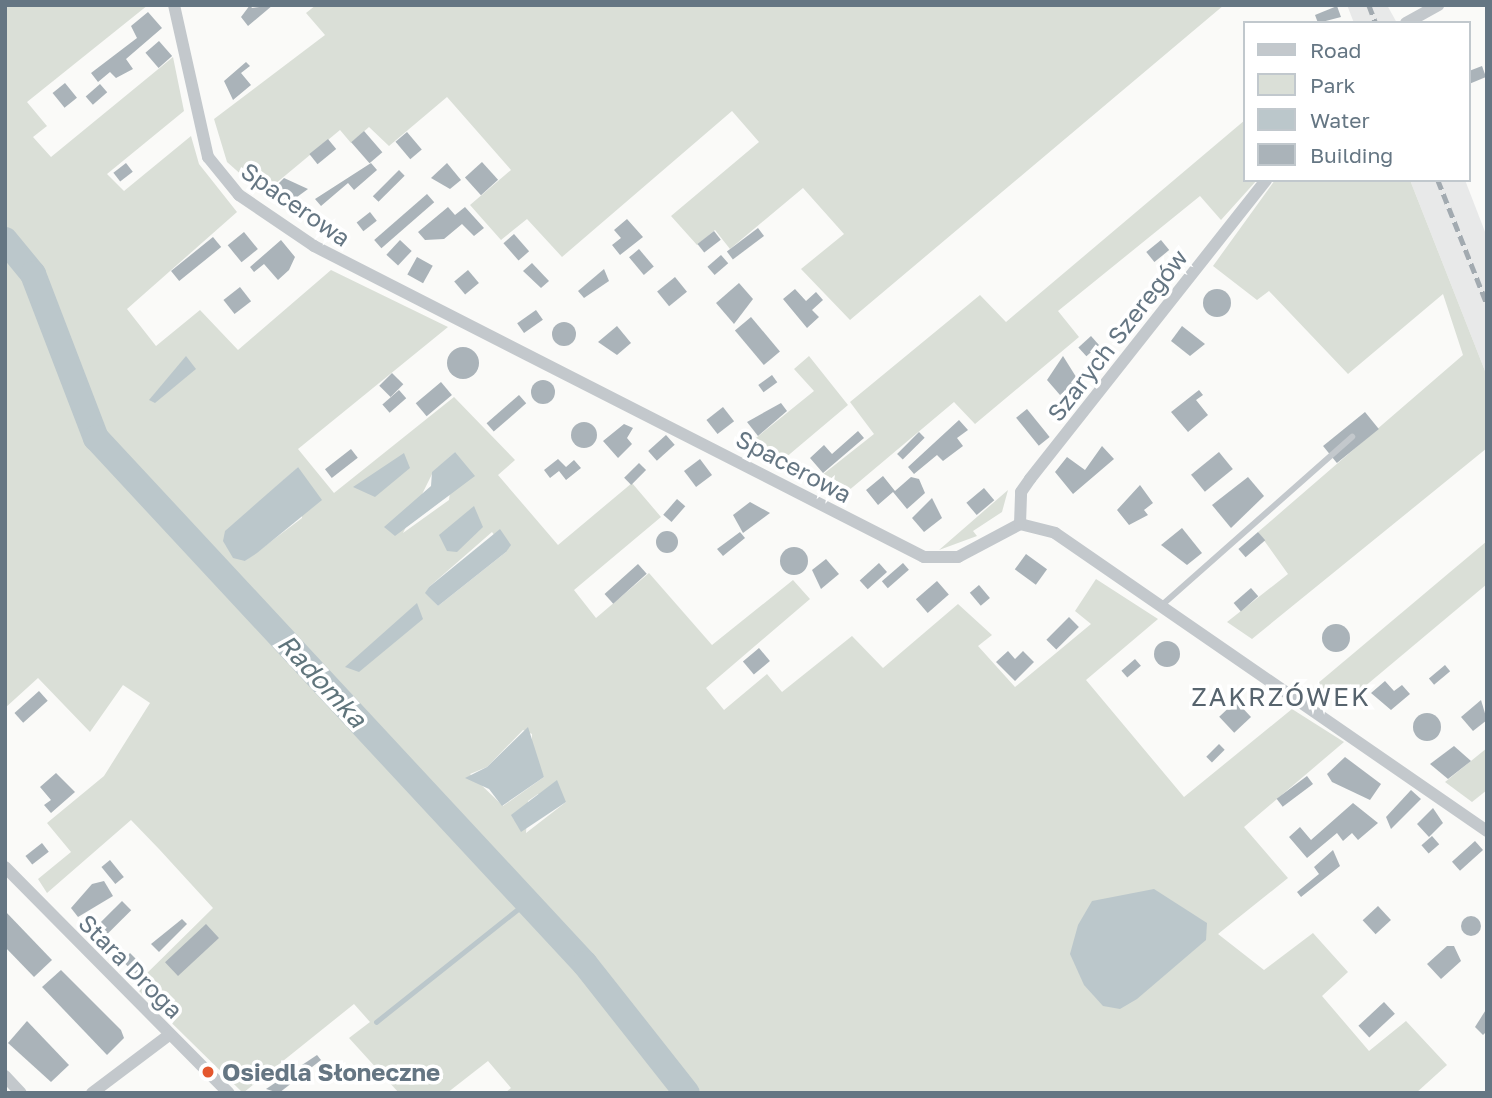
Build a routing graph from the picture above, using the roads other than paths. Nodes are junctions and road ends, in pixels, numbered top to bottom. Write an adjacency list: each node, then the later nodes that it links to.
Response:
1 (174, 5): 6 (street, Spacerowa)
2 (1438, 5): 3 (street)
3 (1420, 9)
4 (1264, 182): 6 (street, Szarych Szeregów)
5 (1352, 437): 7 (lane)
6 (1020, 524): 7 (street)
7 (1162, 605): 8 (street)
8 (1487, 831)
9 (5, 867): 10 (street, Stara Droga)
10 (169, 1035): 13 (street); 14 (street, Stara Droga)
11 (5, 1076): 12 (street)
12 (21, 1093)
13 (92, 1093)
14 (229, 1093)

